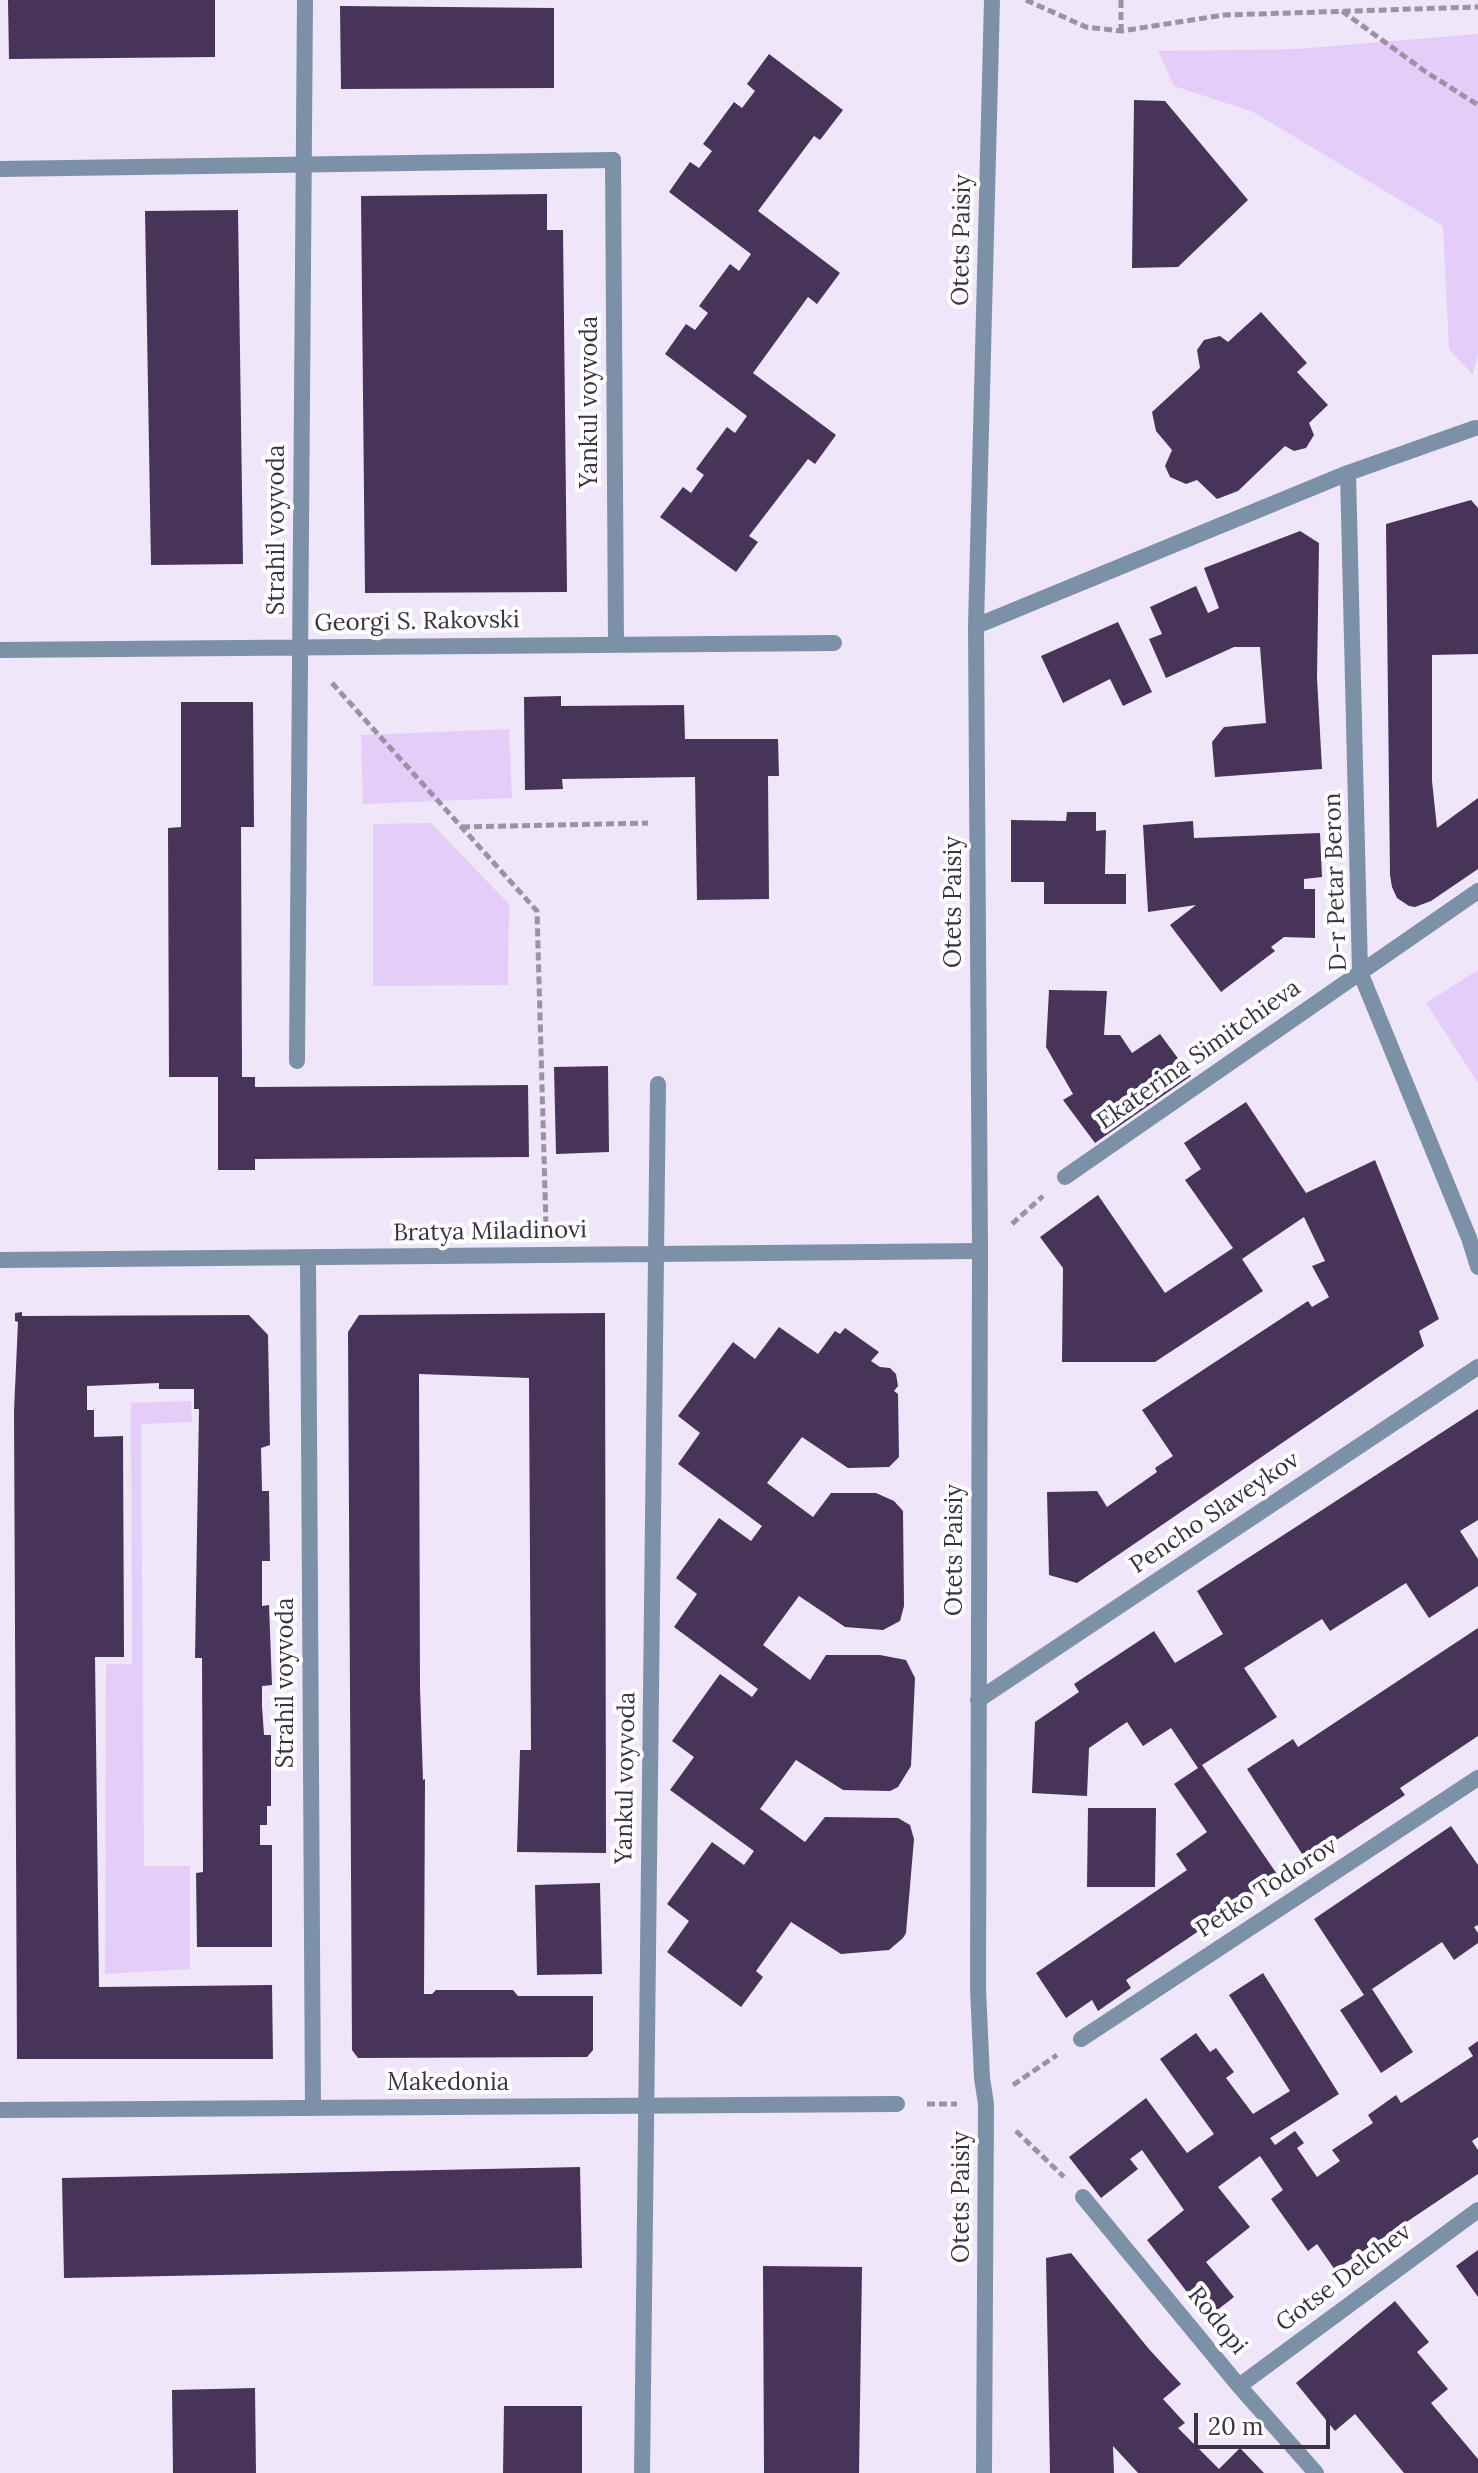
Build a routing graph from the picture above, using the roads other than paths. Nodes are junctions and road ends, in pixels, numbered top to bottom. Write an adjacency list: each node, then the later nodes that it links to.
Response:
1 (305, 0): 3 (street, Strahil voyvoda)
2 (992, 0): 7 (street, Otets Paisiy)
3 (303, 164): 4 (street); 9 (street, Yankul voyvoda); 10 (street, Strahil voyvoda)
4 (0, 169)
5 (1477, 425): 6 (street)
6 (1348, 473): 7 (street); 13 (street, D-r Petar Beron)
7 (976, 626): 17 (street, Otets Paisiy)
8 (834, 643): 9 (street, Georgi S. Rakovski)
9 (616, 645): 10 (street, Georgi S. Rakovski)
10 (300, 648): 11 (street, Georgi S. Rakovski); 14 (street, Strahil voyvoda)
11 (0, 650)
12 (1478, 891): 13 (street, Ekaterina Simitchieva)
13 (1360, 972): 16 (street, Ekaterina Simitchieva); 21 (street, D-r Petar Beron)
14 (297, 1061)
15 (658, 1084): 18 (street, Yankul voyvoda)
16 (1065, 1177)
17 (980, 1251): 18 (street, Bratya Miladinovi); 23 (street, Otets Paisiy)
18 (656, 1254): 19 (street, Bratya Miladinovi); 27 (street, Yankul voyvoda)
19 (308, 1258): 20 (street, Bratya Miladinovi); 28 (street, Strahil voyvoda)
20 (0, 1260)
21 (1478, 1267)
22 (1478, 1367): 23 (street, Pencho Slaveykov)
23 (978, 1700): 34 (street, Otets Paisiy)
24 (1478, 1778): 25 (street, Petko Todorov)
25 (1081, 2039)
26 (897, 2104): 27 (street, Makedonia)
27 (646, 2106): 28 (street, Makedonia); 33 (street, Yankul voyvoda)
28 (313, 2108): 29 (street, Makedonia)
29 (0, 2110)
30 (1083, 2197): 32 (street, Rodopi)
31 (1478, 2210): 32 (street, Gotse Delchev)
32 (1239, 2386): 35 (street, Rodopi)
33 (642, 2473)
34 (984, 2473)
35 (1316, 2473)

